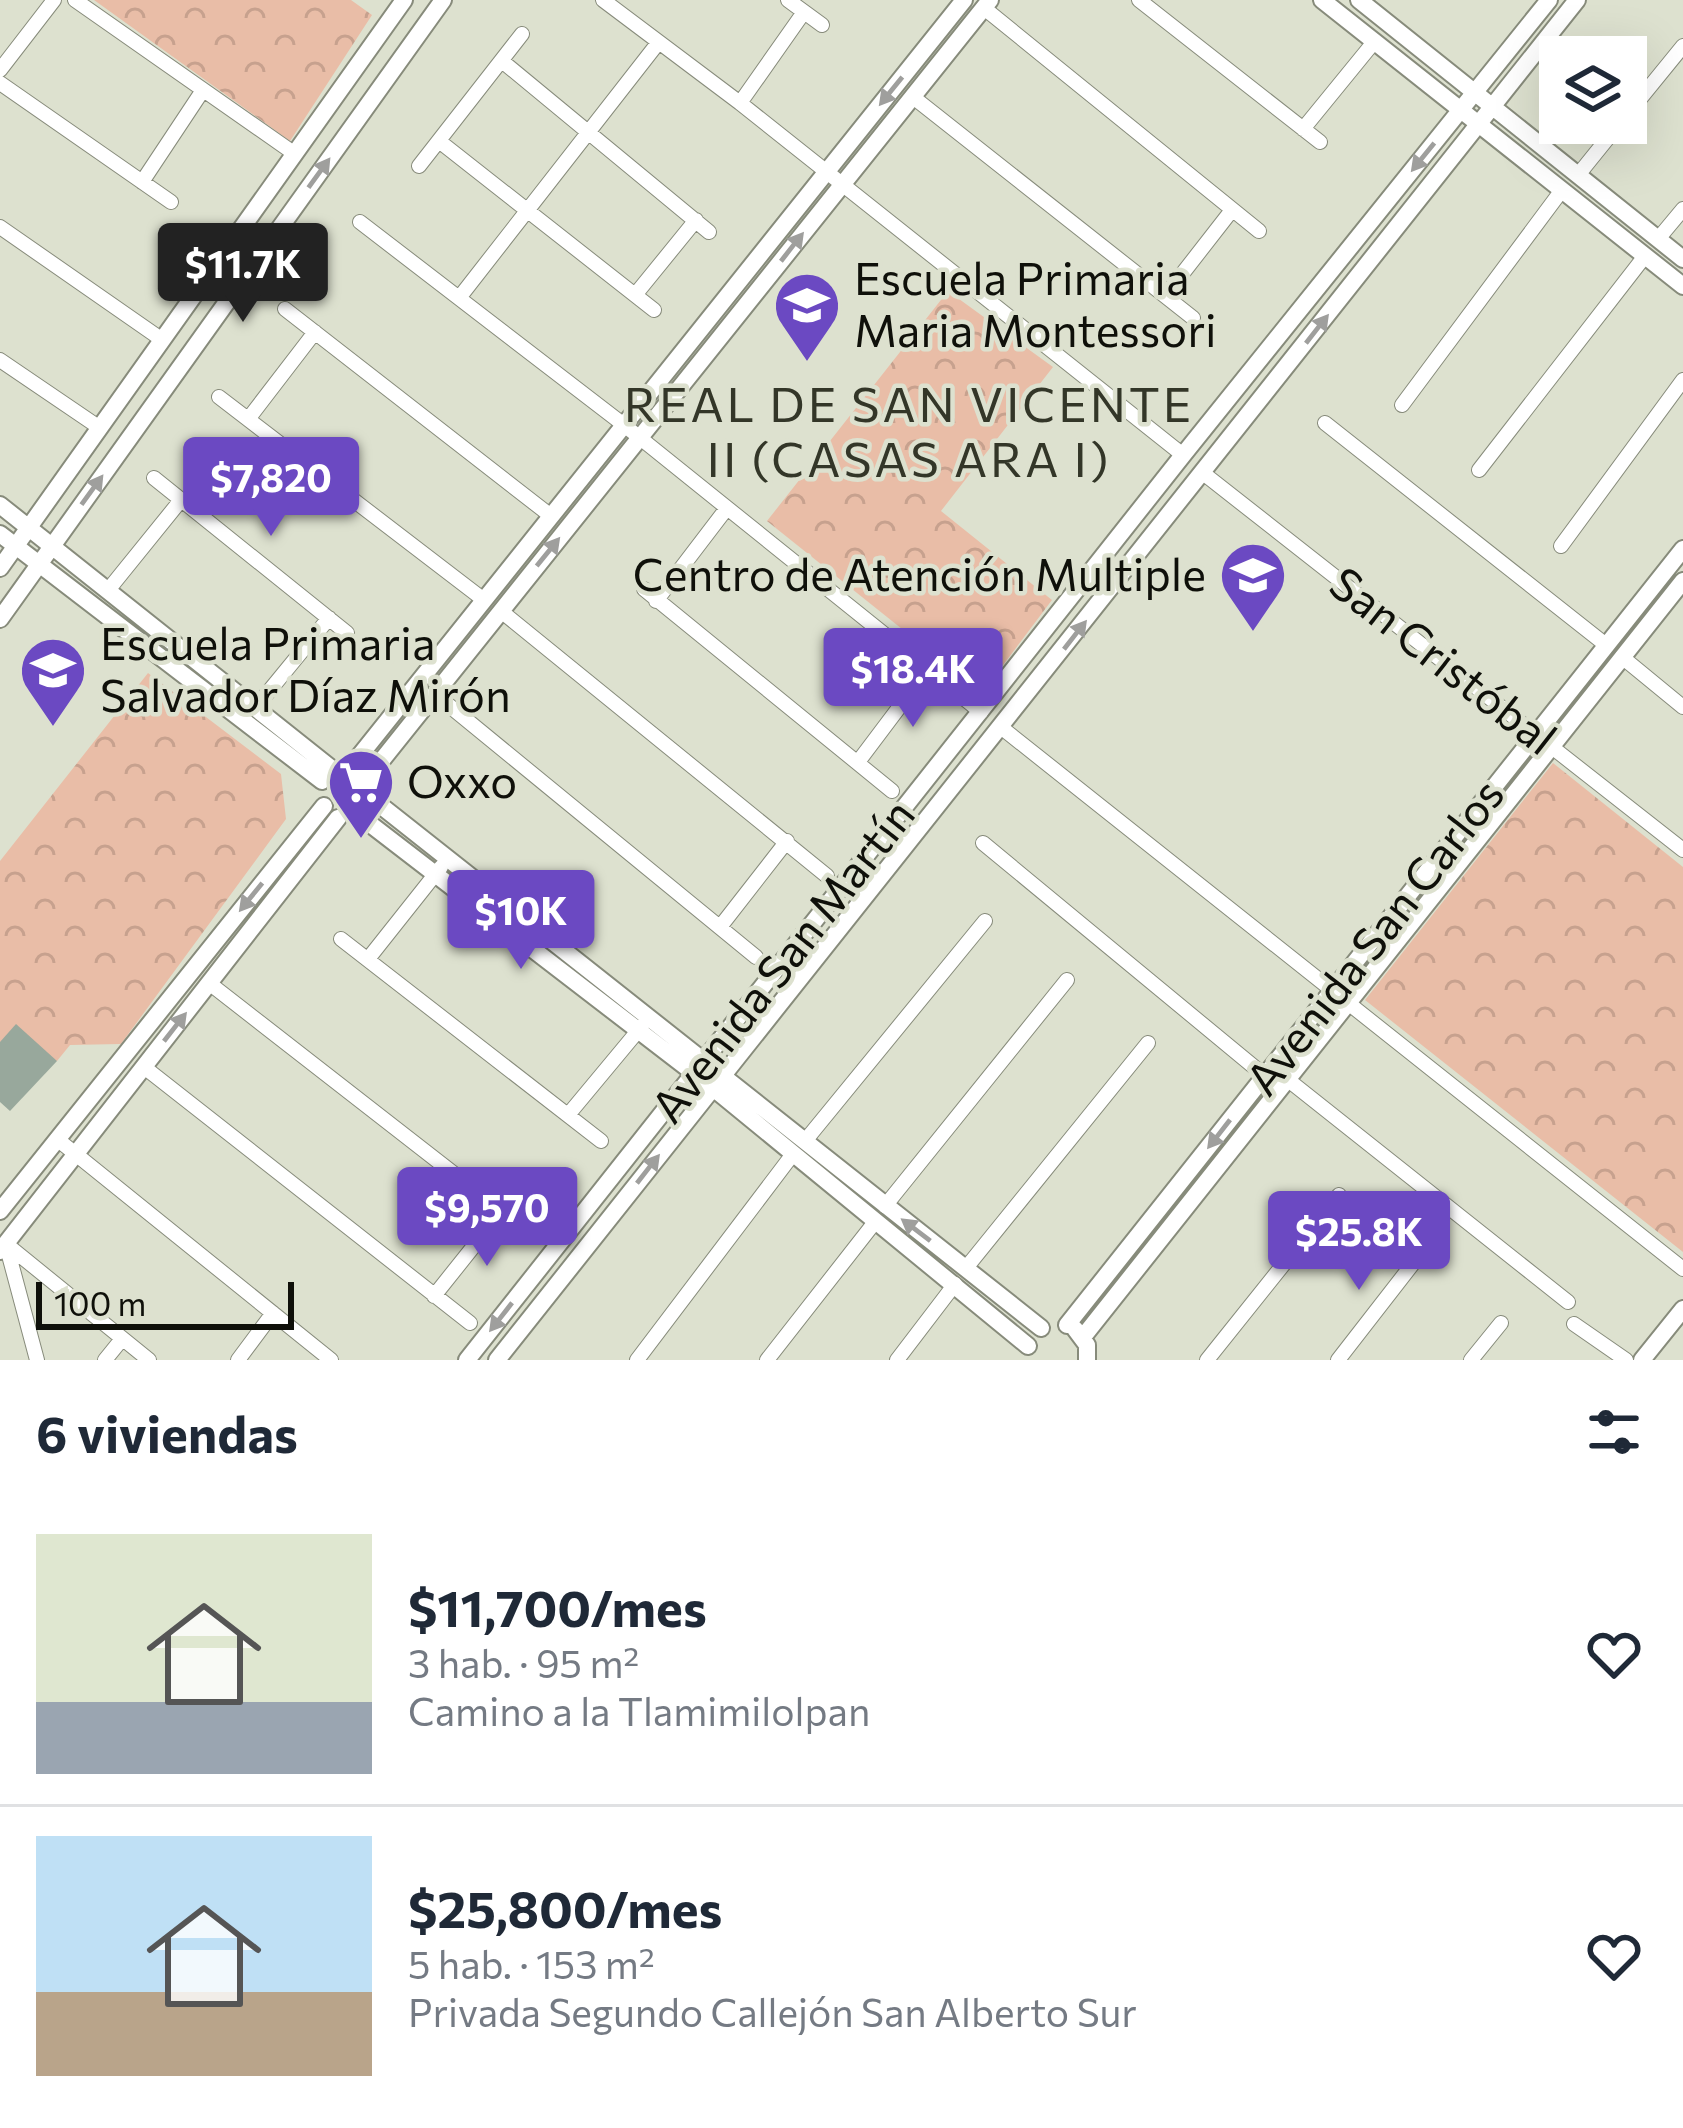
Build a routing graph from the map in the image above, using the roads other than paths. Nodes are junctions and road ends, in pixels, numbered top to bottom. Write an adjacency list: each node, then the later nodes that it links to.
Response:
1 (54, 0): 21 (street)
2 (75, 0): 23 (street)
3 (404, 0): 36 (street)
4 (443, 0): 83 (street, one-way to 4)
5 (603, 0): 18 (street)
6 (788, 0): 14 (street)
7 (964, 0): 38 (street, one-way to 38)
8 (1139, 0): 31 (street)
9 (1322, 0): 17 (street)
10 (1359, 0): 25 (street)
11 (1549, 0): 25 (street, Avenida San Martín)
12 (1577, 0): 28 (street, Avenida San Martín)
13 (987, 4): 26 (street); 45 (street)
14 (804, 12): 15 (street); 27 (street)
15 (822, 25)
16 (522, 34): 20 (street)
17 (1374, 42): 29 (street); 31 (street)
18 (658, 43): 27 (street); 32 (street)
19 (1683, 46): 24 (street)
20 (502, 61): 32 (street); 33 (street)
21 (0, 70)
22 (0, 83): 40 (street)
23 (203, 90): 36 (street); 40 (street)
24 (1647, 90)
25 (1476, 93): 28 (street); 29 (street, Avenida San Martín)
26 (914, 97): 41 (street); 57 (street)
27 (740, 103): 38 (street)
28 (1492, 107): 30 (street, Avenida San Martín); 39 (street)
29 (1461, 110): 30 (street); 73 (street, Avenida San Martín, one-way to 73)
30 (1479, 124): 42 (street); 75 (street, Avenida San Martín, one-way to 30)
31 (1303, 129): 34 (street)
32 (590, 131): 46 (street); 47 (street)
33 (440, 141): 37 (street); 46 (street)
34 (1320, 142)
35 (1603, 144): 39 (street)
36 (295, 154): 63 (street)
37 (419, 166)
38 (826, 172): 41 (street); 70 (street)
39 (1578, 175): 52 (street)
40 (142, 182): 43 (street)
41 (842, 184): 72 (street, one-way to 41); 73 (street)
42 (1562, 190): 53 (street); 67 (street)
43 (171, 202)
44 (1683, 208): 52 (street)
45 (1232, 210): 50 (street); 57 (street)
46 (526, 213): 56 (street); 58 (street)
47 (696, 220): 51 (street); 56 (street)
48 (360, 222): 58 (street)
49 (0, 227): 63 (street)
50 (1259, 231)
51 (710, 232)
52 (1658, 239): 54 (street)
53 (1645, 256): 55 (street); 74 (street)
54 (1683, 259)
55 (1683, 286)
56 (635, 295): 60 (street)
57 (1165, 296): 61 (street)
58 (459, 298): 70 (street)
59 (285, 308): 62 (street)
60 (654, 310)
61 (1193, 318)
62 (315, 332): 68 (street); 80 (street)
63 (161, 339): 71 (street)
64 (0, 359): 71 (street)
65 (1683, 380): 85 (street)
66 (219, 397): 68 (street)
67 (1402, 405)
68 (249, 418): 92 (street)
69 (1325, 423): 98 (street)
70 (624, 425): 72 (street); 80 (street)
71 (100, 428): 81 (street)
72 (640, 438): 79 (street); 94 (street, one-way to 72)
73 (1183, 455): 104 (street, Avenida San Martín)
74 (1479, 470)
75 (1203, 473): 105 (street, Avenida San Martín, one-way to 75); 106 (street, San Cristóbal)
76 (154, 478): 77 (street)
77 (181, 500): 90 (street); 95 (street)
78 (0, 505): 81 (street)
79 (728, 508): 93 (street); 100 (street)
80 (551, 516): 92 (street)
81 (30, 526): 83 (street); 84 (street)
82 (0, 534): 84 (street)
83 (53, 544): 87 (street); 90 (street)
84 (16, 545): 87 (street); 88 (street)
85 (1561, 546)
86 (1683, 548): 98 (street, Avenida San Carlos)
87 (40, 562): 96 (street); 110 (street)
88 (0, 568)
89 (1683, 581): 99 (street, Avenida San Carlos)
90 (109, 589): 102 (street)
91 (644, 590): 93 (street)
92 (484, 600): 109 (street)
93 (656, 601): 108 (street)
94 (502, 611): 101 (street); 116 (street)
95 (329, 617): 97 (street); 102 (street)
96 (0, 619)
97 (347, 633)
98 (1606, 646): 106 (street, Avenida San Carlos)
99 (1622, 657): 103 (street); 107 (street, Avenida San Carlos)
100 (928, 669): 104 (street); 108 (street)
101 (435, 694): 111 (street); 122 (street)
102 (256, 707): 110 (street)
103 (1683, 707)
104 (981, 712): 133 (street, Avenida San Martín)
105 (1001, 728): 128 (street); 136 (street, Avenida San Martín)
106 (1536, 734): 107 (street, San Cristóbal); 128 (street, Avenida San Carlos)
107 (1552, 746): 118 (street, San Cristóbal); 129 (street, Avenida San Carlos)
108 (858, 762): 112 (street)
109 (353, 764): 110 (street); 111 (street)
110 (327, 775): 114 (street)
111 (370, 775): 113 (street)
112 (892, 791)
113 (375, 801): 115 (street); 119 (street)
114 (331, 812): 115 (street); 127 (street); 138 (street, one-way to 138)
115 (361, 817): 119 (street)
116 (787, 841): 120 (street); 122 (street)
117 (983, 843): 134 (street)
118 (1683, 850)
119 (442, 866): 125 (street); 130 (street)
120 (827, 876)
121 (985, 921): 140 (street)
122 (720, 927): 124 (street)
123 (341, 939): 125 (street)
124 (756, 957)
125 (368, 959): 137 (street)
126 (1067, 980): 145 (street)
127 (209, 983): 132 (street, one-way to 127); 144 (street)
128 (1333, 990): 129 (street); 134 (street, Avenida San Carlos)
129 (1348, 1002): 135 (street, Avenida San Carlos); 150 (street)
130 (643, 1023): 133 (street); 137 (street)
131 (1148, 1043): 149 (street)
132 (143, 1067): 141 (street); 152 (street)
133 (699, 1068): 136 (street); 168 (street, Avenida San Martín, one-way to 168)
134 (1265, 1076): 160 (street, Avenida San Carlos, one-way to 160)
135 (1287, 1079): 153 (street); 160 (street, Avenida San Carlos)
136 (716, 1082): 140 (street); 169 (street, Avenida San Martín, one-way to 136)
137 (568, 1115): 139 (street)
138 (57, 1139): 141 (street); 143 (street)
139 (601, 1142)
140 (799, 1147): 145 (street); 170 (street)
141 (76, 1154): 147 (street); 155 (street)
142 (1339, 1196): 174 (street)
143 (0, 1210)
144 (501, 1212): 146 (street); 152 (street)
145 (880, 1214): 149 (street, one-way to 145); 151 (street); 171 (street)
146 (534, 1236)
147 (3, 1248): 161 (street); 163 (street)
148 (1418, 1257): 175 (street)
149 (966, 1268): 159 (street)
150 (1683, 1270)
151 (955, 1284): 162 (street); 172 (street)
152 (434, 1296): 157 (street)
153 (1568, 1302)
154 (1683, 1309): 178 (street)
155 (273, 1313): 166 (street); 167 (street)
156 (1501, 1323): 176 (street)
157 (470, 1324)
158 (1574, 1324): 177 (street)
159 (1042, 1328): 160 (street); 162 (street)
160 (1075, 1331): 173 (street)
161 (122, 1339): 164 (street); 165 (street)
162 (1028, 1353)
163 (38, 1360)
164 (105, 1360)
165 (149, 1360)
166 (238, 1360)
167 (331, 1360)
168 (467, 1360)
169 (497, 1360)
170 (637, 1360)
171 (766, 1360)
172 (897, 1360)
173 (1087, 1360)
174 (1208, 1360)
175 (1338, 1360)
176 (1471, 1360)
177 (1626, 1360)
178 (1642, 1360)

